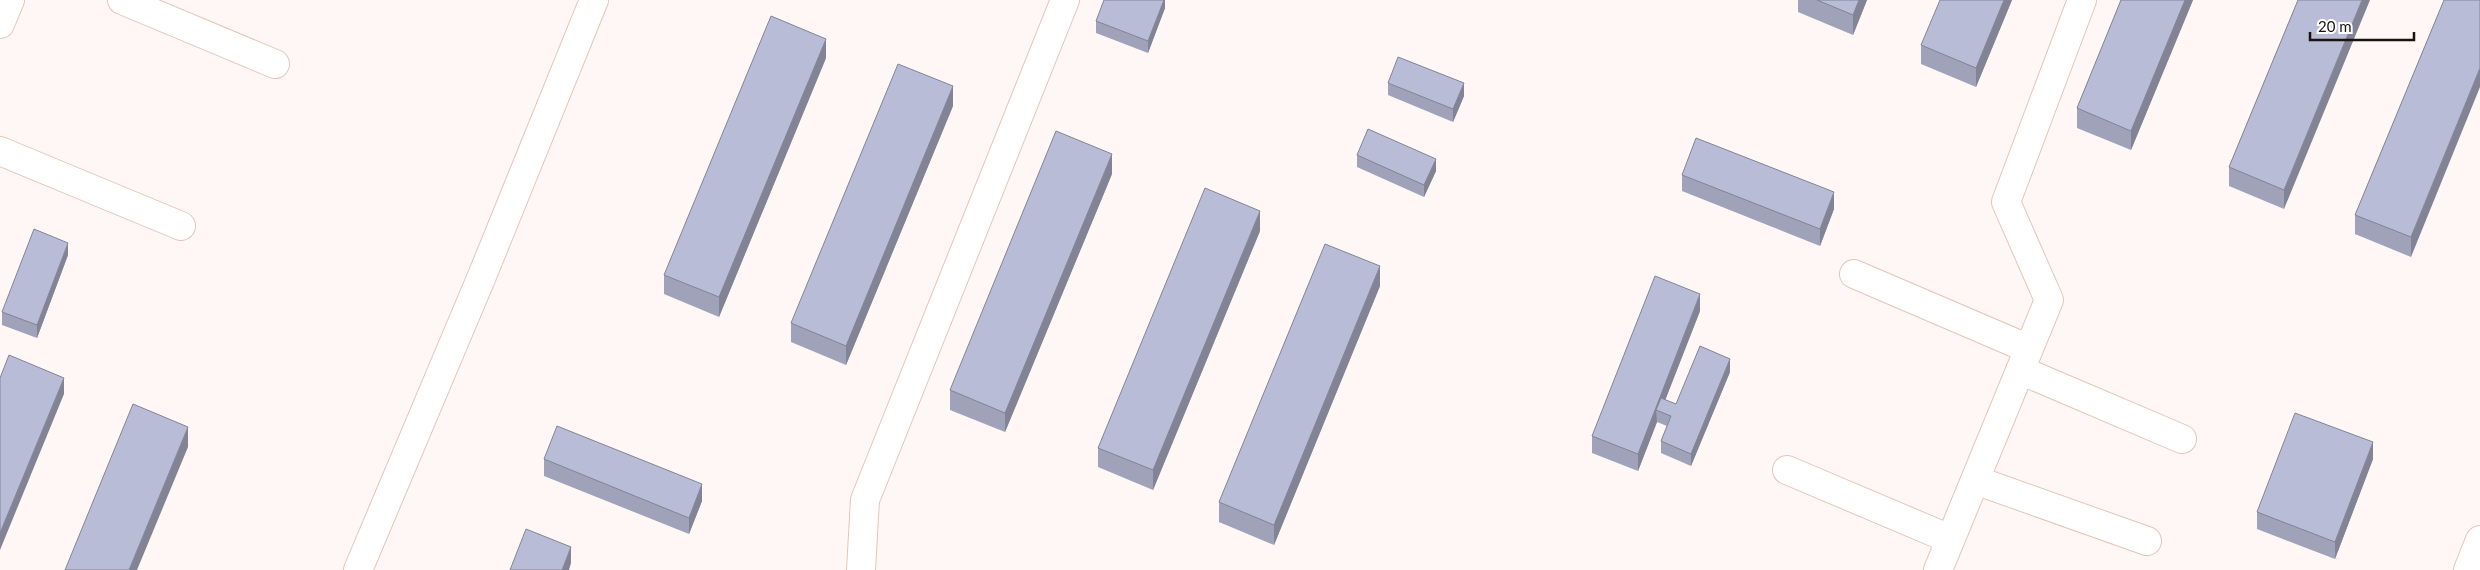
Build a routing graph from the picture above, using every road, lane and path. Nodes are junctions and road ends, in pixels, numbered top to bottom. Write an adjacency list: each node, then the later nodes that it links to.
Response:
1 (10, 0): 6 (lane)
2 (122, 0): 7 (lane)
3 (594, 0): 18 (lane)
4 (1065, 0): 19 (lane)
5 (2082, 0): 11 (lane)
6 (0, 24)
7 (275, 64)
8 (0, 151): 9 (lane)
9 (181, 226)
10 (1854, 274): 11 (lane)
11 (2025, 359): 12 (lane); 14 (lane)
12 (2182, 439)
13 (1787, 470): 15 (lane)
14 (1975, 480): 15 (lane); 17 (lane)
15 (1950, 539): 20 (lane)
16 (2480, 540): 21 (lane)
17 (2147, 541)
18 (358, 570)
19 (861, 570)
20 (1938, 570)
21 (2468, 570)

